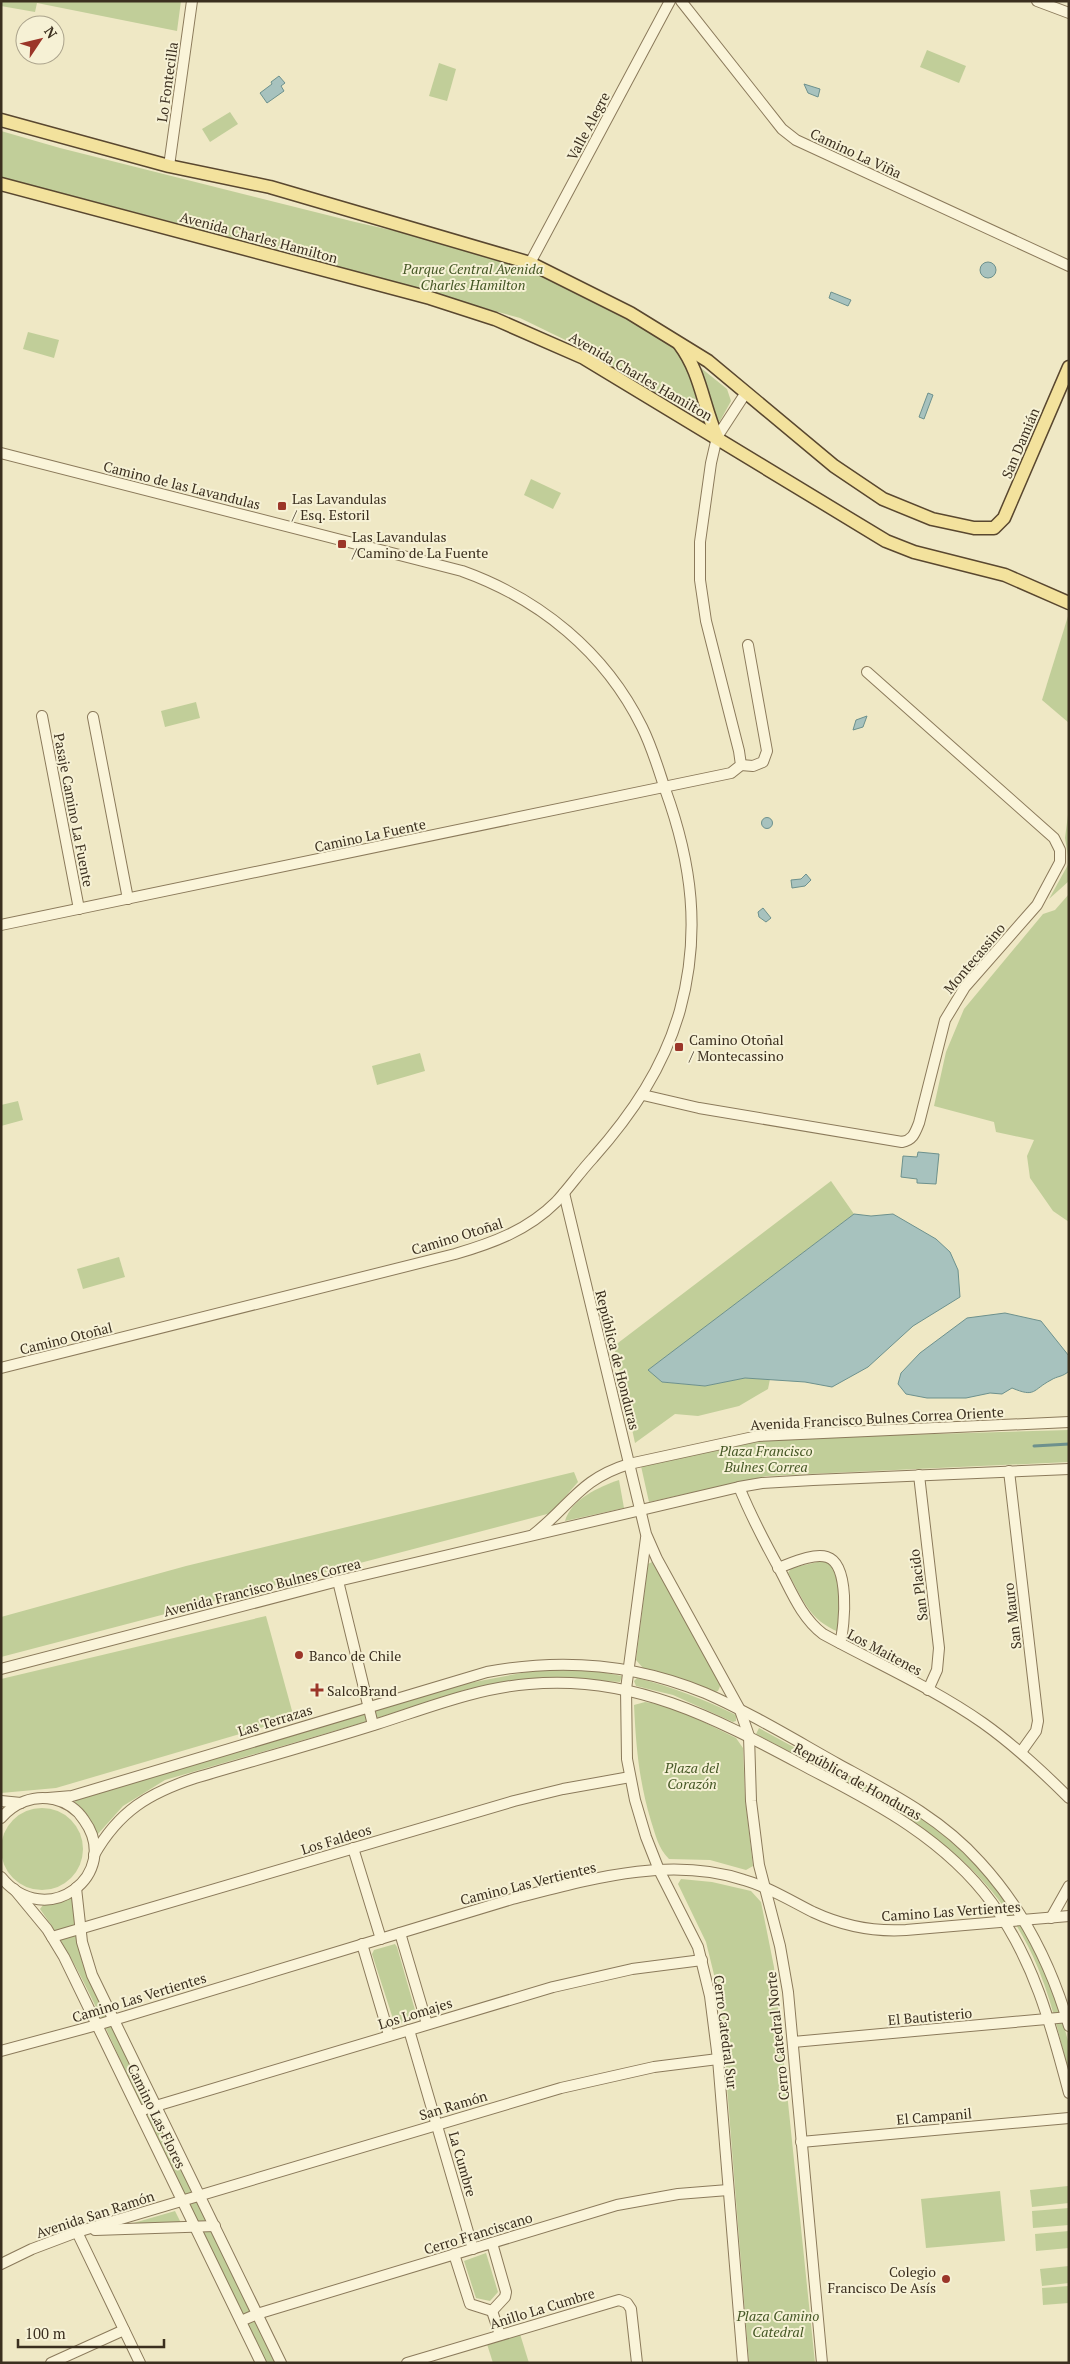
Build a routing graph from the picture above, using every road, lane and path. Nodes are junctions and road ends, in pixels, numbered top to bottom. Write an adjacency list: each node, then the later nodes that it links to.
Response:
1 (192, 1): 7 (street, Lo Fontecilla)
2 (670, 1): 9 (street, Valle Alegre)
3 (681, 1): 10 (street, Camino La Viña)
4 (1037, 1): 5 (street)
5 (1069, 14)
6 (1, 120): 7 (main road)
7 (169, 166): 9 (main road)
8 (1, 184): 15 (main road, Avenida Charles Hamilton)
9 (530, 263): 11 (main road)
10 (1069, 266)
11 (673, 338): 13 (main road); 14 (main road)
12 (1069, 367): 13 (main road, San Damián)
13 (745, 394): 16 (street)
14 (706, 410): 15 (main road); 16 (main road)
15 (677, 412): 16 (main road, Avenida Charles Hamilton)
16 (717, 437): 18 (main road, Avenida Charles Hamilton); 23 (street)
17 (1, 452): 24 (street, Camino de las Lavandulas)
18 (1069, 603)
19 (748, 645): 23 (street, Camino La Fuente)
20 (868, 672): 28 (street, Montecassino)
21 (42, 716): 26 (street, Pasaje Camino La Fuente)
22 (93, 717): 25 (street)
23 (740, 766): 24 (street, Camino La Fuente)
24 (665, 788): 25 (street, Camino La Fuente); 28 (street, Camino Otoñal)
25 (128, 899): 26 (street, Camino La Fuente)
26 (78, 909): 27 (street, Camino La Fuente)
27 (1, 925)
28 (643, 1096): 29 (street, Camino Otoñal)
29 (564, 1193): 30 (street, Camino Otoñal); 32 (street, República de Honduras)
30 (1, 1368)
31 (1069, 1422): 32 (street, Avenida Francisco Bulnes Correa Oriente)
32 (629, 1464): 37 (street, República de Honduras); 39 (street, Avenida Francisco Bulnes Correa)
33 (1069, 1469): 34 (street)
34 (1009, 1471): 35 (street); 54 (street, San Mauro)
35 (919, 1475): 36 (street); 48 (street, San Placido)
36 (739, 1487): 37 (street); 40 (street, Los Maitenes)
37 (641, 1511): 38 (street, República de Honduras); 39 (street, Avenida Francisco Bulnes Correa)
38 (646, 1534): 45 (street, República de Honduras); 50 (street, República de Honduras)
39 (531, 1536): 41 (street, Avenida Francisco Bulnes Correa)
40 (778, 1568): 42 (street, Los Maitenes); 42 (street)
41 (338, 1581): 44 (street, Avenida Francisco Bulnes Correa); 49 (street)
42 (840, 1643): 48 (street, Los Maitenes)
43 (529, 1665): 45 (street, Las Terrazas); 46 (street); 49 (street, Las Terrazas)
44 (1, 1670)
45 (630, 1671): 47 (street, República de Honduras); 50 (street, República de Honduras)
46 (531, 1683): 47 (street); 51 (street)
47 (626, 1689): 52 (street, República de Honduras); 56 (street, Cerro Catedral Sur)
48 (928, 1690): 54 (street, Los Maitenes)
49 (369, 1707): 51 (street); 53 (street, Las Terrazas)
50 (740, 1710): 52 (street, Cerro Catedral Norte); 57 (street, República de Honduras)
51 (373, 1725): 55 (street)
52 (749, 1736): 62 (street, República de Honduras); 69 (street, Cerro Catedral Norte)
53 (224, 1750): 55 (street); 58 (street, Las Terrazas)
54 (1021, 1752): 59 (street, Los Maitenes)
55 (230, 1768): 65 (street)
56 (630, 1777): 64 (street, Los Faldeos); 66 (street, Cerro Catedral Sur)
57 (886, 1790): 62 (street); 74 (street, República de Honduras)
58 (48, 1798): 61 (street, Las Terrazas); 65 (street)
59 (1069, 1798)
60 (1, 1801): 61 (street)
61 (21, 1803): 63 (street)
62 (877, 1805): 75 (street, República de Honduras)
63 (1, 1818)
64 (353, 1848): 76 (street, Los Faldeos); 79 (street)
65 (94, 1855): 70 (street)
66 (659, 1870): 69 (street, Camino Las Vertientes); 77 (street, Camino Las Vertientes); 81 (street, Cerro Catedral Sur)
67 (1, 1877): 71 (street)
68 (1069, 1886): 73 (street)
69 (764, 1887): 75 (street, Camino Las Vertientes); 89 (street, Cerro Catedral Norte)
70 (76, 1888): 71 (street); 76 (street, Camino Las Flores)
71 (14, 1889): 78 (street, Camino Las Flores)
72 (1069, 1916): 73 (street, Camino Las Vertientes)
73 (1051, 1918): 74 (street, Camino Las Vertientes)
74 (1024, 1920): 75 (street, Camino Las Vertientes); 84 (street, República de Honduras)
75 (1005, 1922): 83 (street, República de Honduras)
76 (80, 1929): 78 (street, Los Faldeos); 82 (street, Camino Las Flores)
77 (400, 1933): 79 (street, Camino Las Vertientes); 85 (street)
78 (52, 1937): 86 (street, Camino Las Flores)
79 (381, 1939): 80 (street, Camino Las Vertientes)
80 (362, 1944): 82 (street, Camino Las Vertientes); 88 (street)
81 (702, 1960): 85 (street, Los Lomajes); 91 (street, Cerro Catedral Sur)
82 (114, 2018): 86 (street, Camino Las Vertientes); 93 (street, Camino Las Flores)
83 (1049, 2019): 84 (street, El Bautisterio); 89 (street, El Bautisterio); 92 (street, República de Honduras)
84 (1068, 2020)
85 (427, 2024): 87 (street, Los Lomajes)
86 (97, 2025): 90 (street, Camino Las Vertientes); 94 (street, Camino Las Flores)
87 (409, 2030): 88 (street, Los Lomajes); 96 (street, La Cumbre)
88 (389, 2036): 93 (street, Los Lomajes)
89 (793, 2042): 97 (street, Cerro Catedral Norte)
90 (3, 2047)
91 (718, 2060): 96 (street, San Ramón); 98 (street, Cerro Catedral Sur)
92 (1069, 2093)
93 (155, 2105): 94 (street, Los Lomajes); 99 (street, Camino Las Flores)
94 (139, 2111): 100 (street, Camino Las Flores)
95 (1069, 2118): 97 (street, El Campanil)
96 (437, 2125): 99 (street, San Ramón); 105 (street, La Cumbre)
97 (801, 2142): 120 (street, Cerro Catedral Norte)
98 (728, 2190): 104 (street, Cerro Franciscano); 119 (street, Cerro Catedral Sur)
99 (200, 2194): 100 (street, Avenida San Ramón); 101 (street, Camino Las Flores)
100 (182, 2200): 102 (street, Camino Las Flores); 103 (street, Avenida San Ramón)
101 (215, 2226): 102 (street); 109 (street, Camino Las Flores)
102 (196, 2228): 103 (street); 110 (street, Camino Las Flores)
103 (80, 2231): 107 (street, Avenida San Ramón); 111 (street)
104 (492, 2243): 105 (street, Cerro Franciscano); 108 (street)
105 (473, 2249): 106 (street, Cerro Franciscano)
106 (454, 2254): 108 (street); 109 (street, Cerro Franciscano)
107 (1, 2264)
108 (492, 2310): 112 (street)
109 (257, 2314): 110 (street, Cerro Franciscano); 113 (street, Camino Las Flores)
110 (241, 2321): 116 (street, Camino Las Flores)
111 (124, 2330): 114 (street); 115 (street)
112 (500, 2335): 117 (street, Anillo La Cumbre); 118 (street, Anillo La Cumbre)
113 (277, 2362)
114 (51, 2363)
115 (140, 2363)
116 (261, 2363)
117 (407, 2363)
118 (637, 2363)
119 (743, 2363)
120 (822, 2363)

